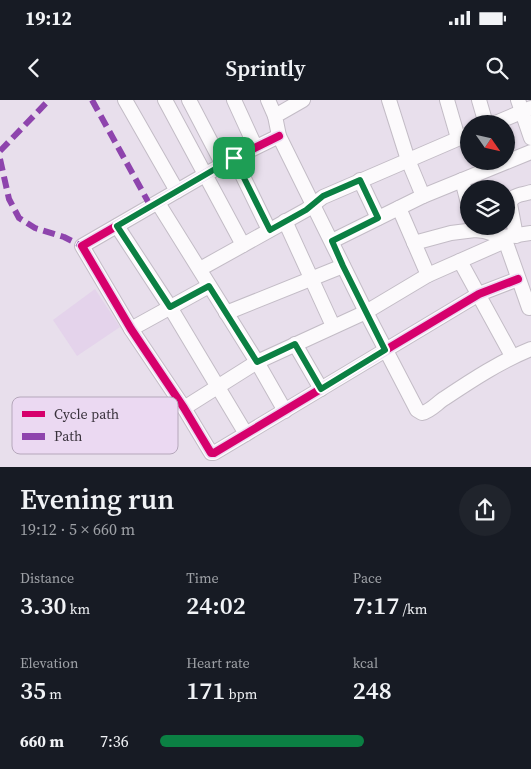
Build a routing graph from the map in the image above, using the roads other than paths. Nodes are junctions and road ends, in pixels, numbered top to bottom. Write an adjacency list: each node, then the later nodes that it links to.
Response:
1 (125, 100): 26 (street)
2 (165, 100): 22 (street)
3 (189, 100): 21 (street)
4 (234, 100): 18 (street)
5 (268, 100): 13 (street)
6 (303, 100): 13 (street)
7 (390, 100): 20 (street)
8 (447, 100): 14 (street)
9 (479, 100): 11 (street)
10 (524, 106): 12 (street); 17 (street)
11 (483, 115)
12 (508, 115)
13 (275, 116): 15 (street)
14 (460, 128)
15 (279, 136): 18 (street); 30 (street)
16 (460, 138): 20 (street)
17 (531, 138)
18 (256, 146): 21 (street)
19 (531, 152): 24 (street)
20 (408, 160): 23 (street); 28 (street)
21 (228, 162): 22 (street); 35 (street)
22 (205, 175): 26 (street); 42 (street)
23 (360, 180): 30 (street); 32 (street)
24 (462, 180)
25 (460, 181): 28 (street)
26 (177, 191): 29 (street)
27 (531, 192): 39 (street)
28 (423, 196): 31 (street)
29 (158, 203): 34 (street); 45 (street)
30 (313, 203): 33 (street); 40 (street)
31 (399, 208): 32 (street); 41 (street)
32 (378, 218): 40 (street)
33 (285, 222): 35 (street); 47 (street)
34 (117, 226): 51 (street); 56 (street)
35 (270, 230): 42 (street)
36 (460, 231): 41 (street)
37 (531, 233): 39 (street)
38 (498, 235): 39 (street)
39 (508, 238): 43 (street); 48 (street)
40 (332, 241): 44 (street)
41 (414, 242): 46 (street)
42 (243, 245): 45 (street)
43 (460, 261): 46 (street); 50 (street)
44 (343, 266): 47 (street); 53 (street)
45 (200, 269): 49 (street)
46 (428, 275): 53 (street)
47 (311, 278): 54 (street); 55 (street)
48 (518, 279): 50 (street); 52 (street)
49 (209, 286): 51 (street); 54 (street)
50 (479, 294): 59 (street); 60 (street)
51 (170, 307): 56 (street); 62 (street)
52 (530, 309)
53 (366, 312): 55 (street); 59 (street)
54 (226, 313): 61 (street)
55 (333, 326): 57 (street)
56 (131, 329): 64 (street)
57 (295, 344): 61 (street); 63 (street)
58 (531, 349): 60 (street)
59 (385, 350): 60 (street); 63 (street)
60 (512, 356)
61 (257, 362): 62 (street); 67 (street)
62 (218, 386): 66 (street); 68 (street)
63 (321, 389): 67 (street)
64 (177, 397)
65 (178, 399): 66 (street)
66 (184, 408): 68 (street)
67 (284, 411): 68 (street)
68 (246, 434)

